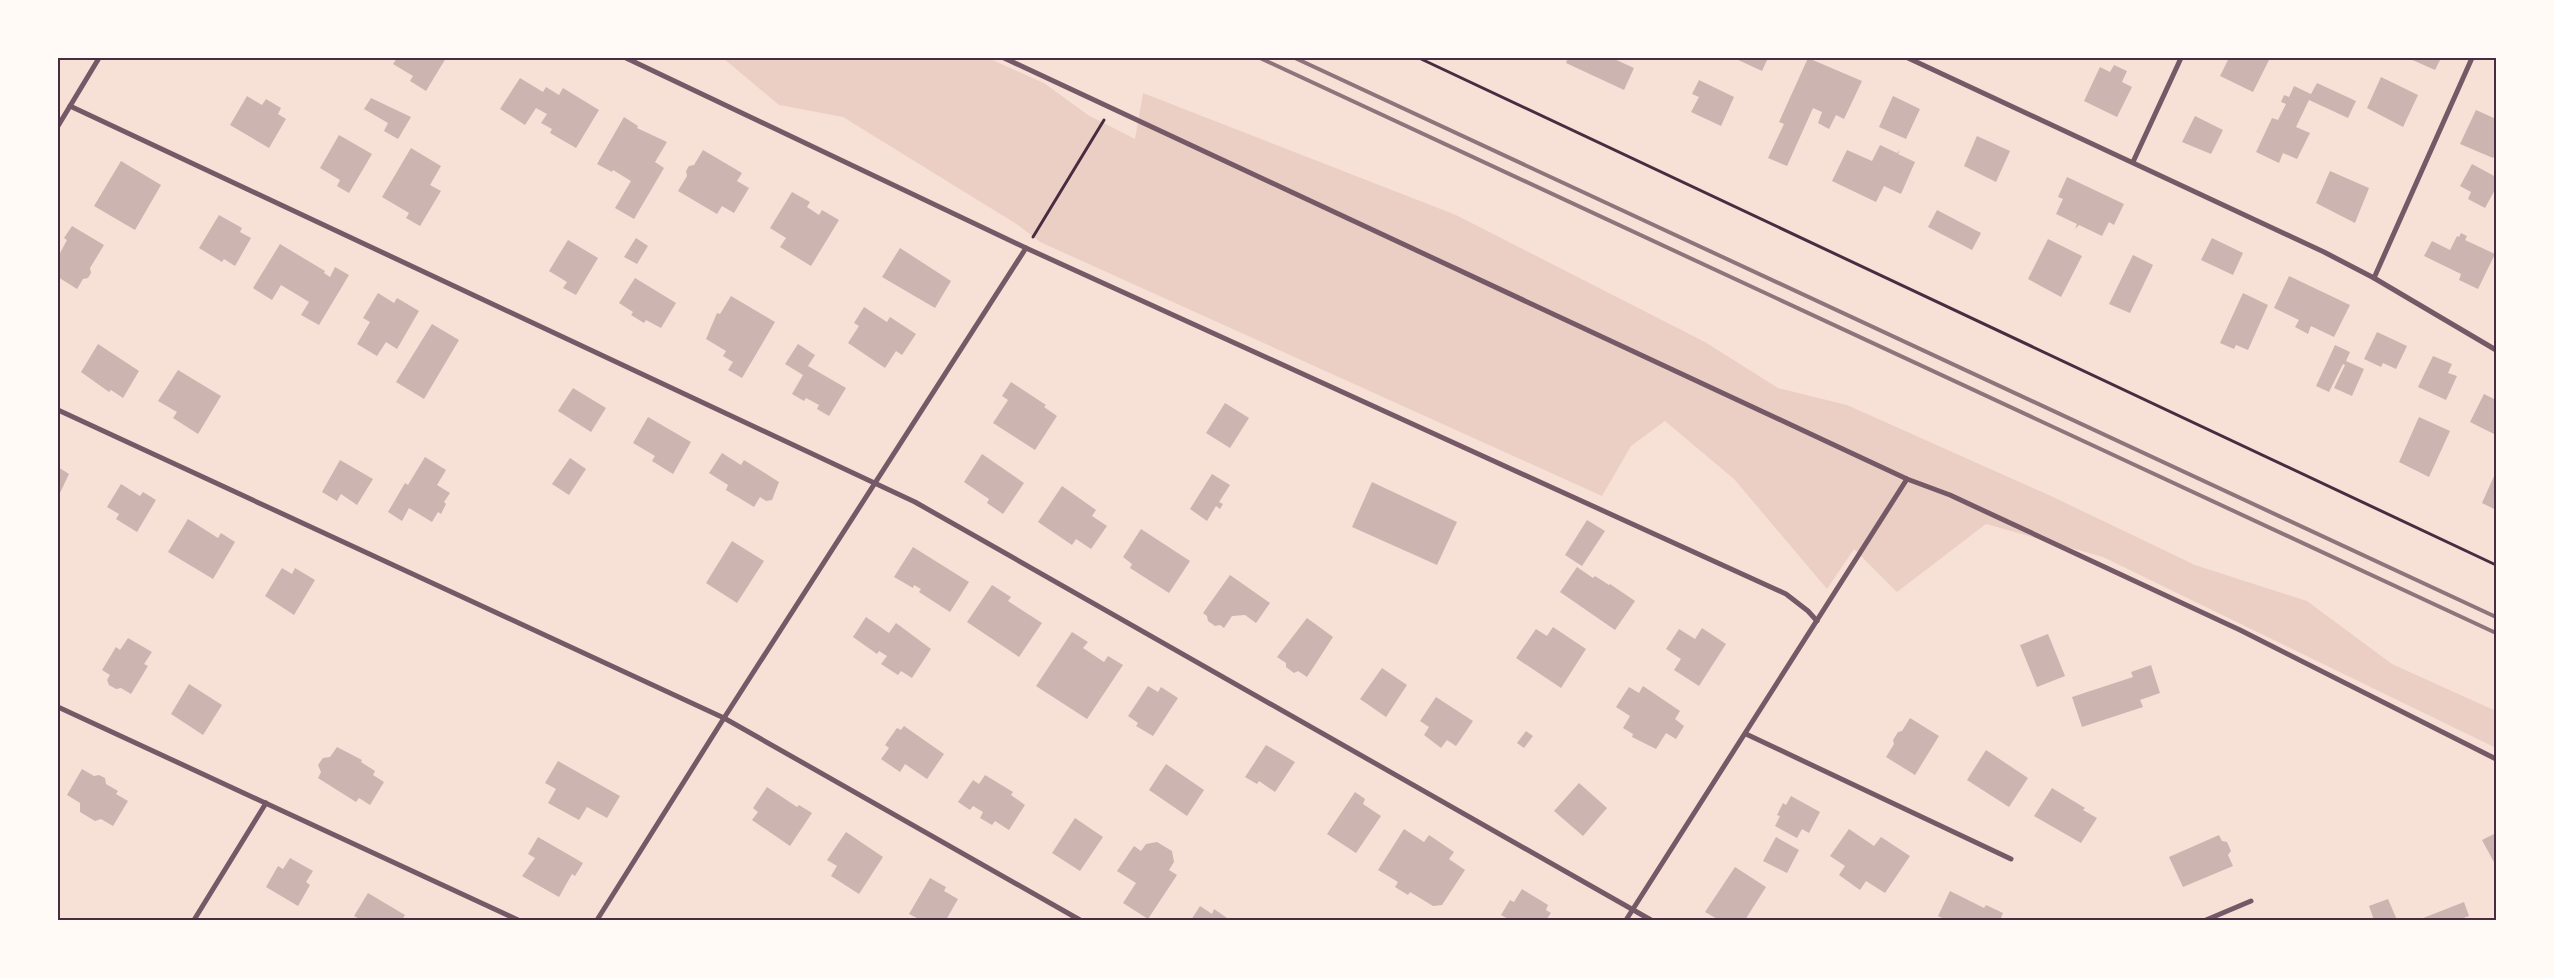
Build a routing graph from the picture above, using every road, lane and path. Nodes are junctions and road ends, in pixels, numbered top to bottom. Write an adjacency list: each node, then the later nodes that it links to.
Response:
1 (99, 58): 8 (street)
2 (626, 58): 12 (street)
3 (1004, 58): 9 (street)
4 (1419, 58): 18 (path)
5 (1908, 58): 11 (street)
6 (2181, 58): 11 (street)
7 (2472, 58): 13 (street)
8 (70, 106): 10 (street); 17 (street)
9 (1112, 108): 12 (path); 16 (street)
10 (58, 126)
11 (2133, 162): 13 (street)
12 (1026, 248): 17 (street); 19 (street)
13 (2374, 278): 14 (street)
14 (2496, 350)
15 (58, 410): 21 (street)
16 (1907, 480): 19 (street); 23 (street)
17 (876, 484): 21 (street); 27 (street)
18 (2496, 565)
19 (1817, 621): 22 (street)
20 (58, 706): 24 (street)
21 (724, 718): 30 (street); 31 (street)
22 (1746, 734): 25 (street); 27 (street)
23 (2496, 758)
24 (266, 803): 28 (street); 29 (street)
25 (2011, 859)
26 (2250, 902): 34 (street)
27 (1633, 909): 32 (street); 33 (street)
28 (194, 920)
29 (518, 920)
30 (597, 920)
31 (1080, 920)
32 (1626, 920)
33 (1651, 920)
34 (2206, 920)

